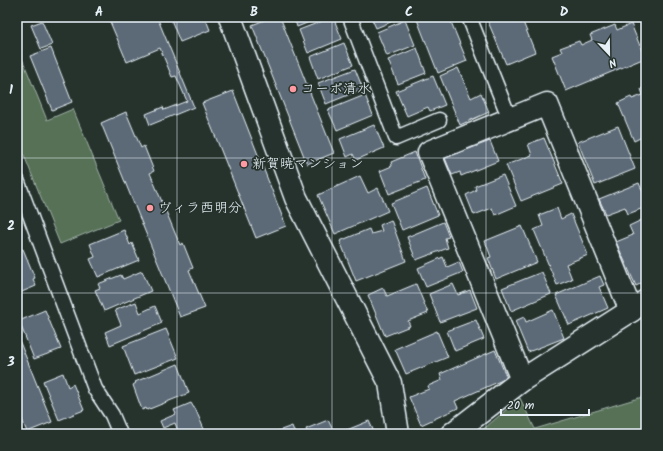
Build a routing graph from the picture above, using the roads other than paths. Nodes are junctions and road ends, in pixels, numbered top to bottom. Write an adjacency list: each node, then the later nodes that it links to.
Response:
1 (230, 17): 10 (street)
2 (350, 17): 5 (lane)
3 (469, 17): 4 (lane)
4 (505, 107)
5 (439, 120)
6 (17, 180): 9 (lane)
7 (639, 306): 8 (street); 8 (street)
8 (522, 380): 11 (street)
9 (120, 434)
10 (398, 434)
11 (452, 434)

